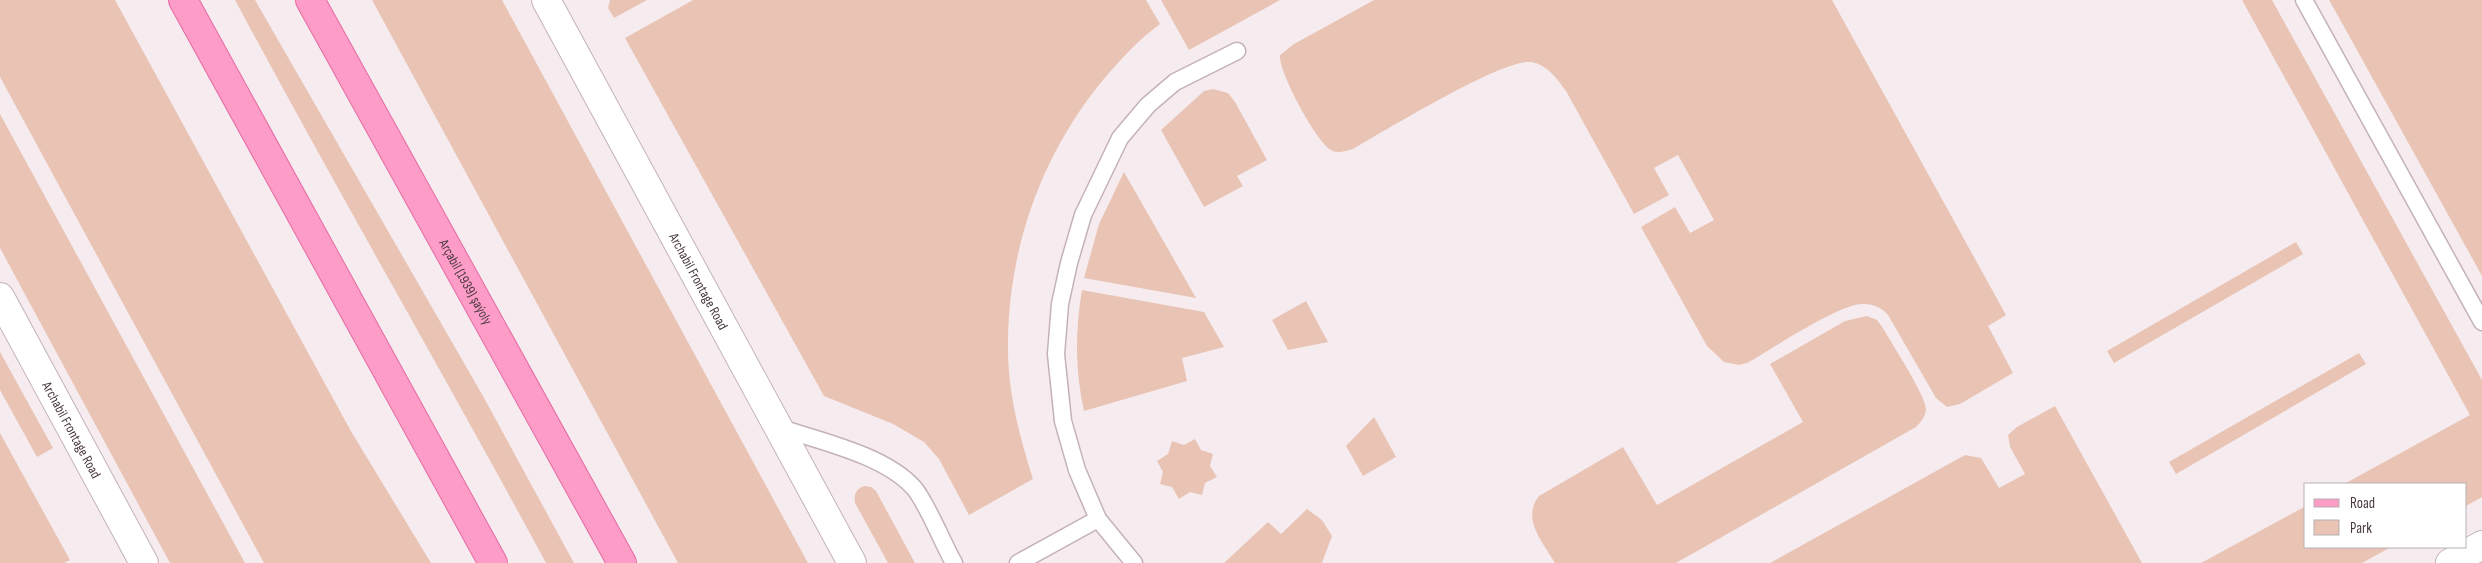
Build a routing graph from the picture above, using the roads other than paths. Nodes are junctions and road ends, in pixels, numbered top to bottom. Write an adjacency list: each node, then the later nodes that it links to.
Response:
1 (183, 0): 12 (main road)
2 (310, 0): 13 (main road, Arçabil (1939) şaýoly)
3 (546, 0): 8 (street, Archabil Frontage Road)
4 (2304, 0): 7 (lane)
5 (1237, 51): 9 (lane)
6 (0, 297): 11 (street, Archabil Frontage Road)
7 (2482, 322)
8 (778, 427): 14 (street, Archabil Frontage Road); 15 (lane)
9 (1098, 519): 16 (lane); 17 (lane)
10 (2482, 545): 18 (street)
11 (144, 563)
12 (493, 563)
13 (622, 563)
14 (852, 563)
15 (954, 563)
16 (1018, 563)
17 (1134, 563)
18 (2450, 563)

